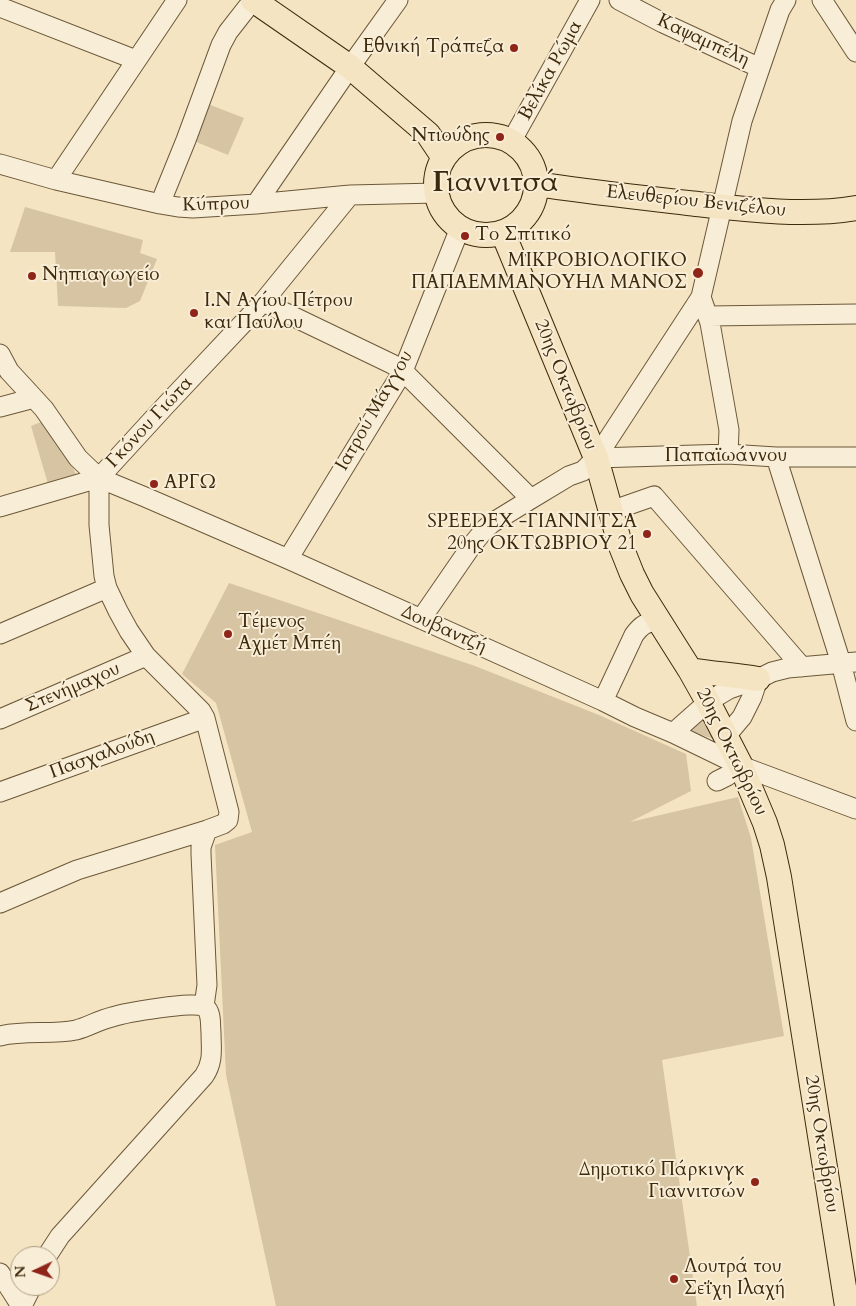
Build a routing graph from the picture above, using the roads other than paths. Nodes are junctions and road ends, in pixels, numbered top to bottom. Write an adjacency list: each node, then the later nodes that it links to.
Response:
1 (177, 0): 10 (street)
2 (253, 0): 11 (main road); 20 (street)
3 (590, 0): 13 (street, Βελίκα Ρώμα)
4 (619, 0): 12 (street, Καψαμπέλη)
5 (786, 0): 12 (street)
6 (822, 0): 9 (street)
7 (388, 3): 11 (street)
8 (0, 7): 10 (street)
9 (856, 52)
10 (136, 60): 16 (street)
11 (350, 67): 14 (main road); 21 (street)
12 (760, 68): 22 (street)
13 (511, 142): 14 (main road); 17 (main road)
14 (444, 158): 18 (main road)
15 (0, 164): 16 (street, Κύπρου)
16 (56, 180): 20 (street, Κύπρου)
17 (537, 184): 22 (main road, Ελευθερίου Βενιζέλου); 25 (main road)
18 (437, 193): 19 (street, Κύπρου); 24 (main road)
19 (350, 195): 21 (street, Κύπρου); 27 (street, Γκόνου Γιώτα)
20 (160, 204): 21 (street, Κύπρου)
21 (256, 204)
22 (723, 206): 23 (main road, Ελευθερίου Βενιζέλου); 26 (street)
23 (856, 208)
24 (460, 228): 25 (main road); 31 (street, Ιατρού Μάγγου)
25 (503, 233): 37 (main road, 20ης Οκτωβρίου)
26 (701, 297): 29 (street); 37 (street)
27 (263, 302): 31 (street); 38 (street, Γκόνου Γιώτα)
28 (856, 314): 29 (street)
29 (708, 316): 34 (street)
30 (0, 354): 32 (street)
31 (403, 370): 39 (street); 42 (street, Ιατρού Μάγγου)
32 (34, 398): 33 (street); 38 (street)
33 (0, 406)
34 (728, 454): 35 (street, Παπαϊωάννου); 37 (street, Παπαϊωάννου)
35 (776, 457): 36 (street, Παπαϊωάννου); 48 (street)
36 (856, 457)
37 (596, 458): 39 (street); 41 (main road, 20ης Οκτωβρίου)
38 (99, 478): 40 (street); 42 (street, Δουβαντζή); 43 (street, Γκόνου Γιώτα)
39 (531, 498): 44 (street)
40 (0, 507)
41 (611, 511): 45 (main road, 20ης Οκτωβρίου); 49 (street)
42 (288, 559): 44 (street, Δουβαντζή)
43 (107, 588): 46 (street); 47 (street, Γκόνου Γιώτα)
44 (421, 619): 52 (street, Δουβαντζή)
45 (658, 620): 50 (main road, 20ης Οκτωβρίου); 52 (street)
46 (0, 634)
47 (146, 656): 54 (street, Γκόνου Γιώτα); 55 (street, Στενήμαχου)
48 (848, 662): 49 (street); 56 (street)
49 (802, 667): 51 (street)
50 (690, 670): 51 (main road); 53 (main road, 20ης Οκτωβρίου)
51 (758, 679): 53 (street); 58 (street)
52 (603, 701): 57 (street, Δουβαντζή)
53 (708, 702): 57 (street); 58 (main road, 20ης Οκτωβρίου)
54 (205, 718): 61 (street, Πασχαλούδη); 63 (street, Γκόνου Γιώτα)
55 (0, 719)
56 (856, 722)
57 (673, 733): 59 (street, Δουβαντζή)
58 (726, 736): 59 (main road, 20ης Οκτωβρίου)
59 (741, 766): 60 (street); 62 (street, Δουβαντζή); 70 (main road, 20ης Οκτωβρίου)
60 (717, 781)
61 (0, 792)
62 (856, 809)
63 (207, 830): 64 (street); 65 (street)
64 (0, 903)
65 (204, 1006): 66 (street); 67 (street)
66 (0, 1036)
67 (54, 1246)
68 (0, 1273): 69 (street)
69 (21, 1306)
70 (847, 1306)

